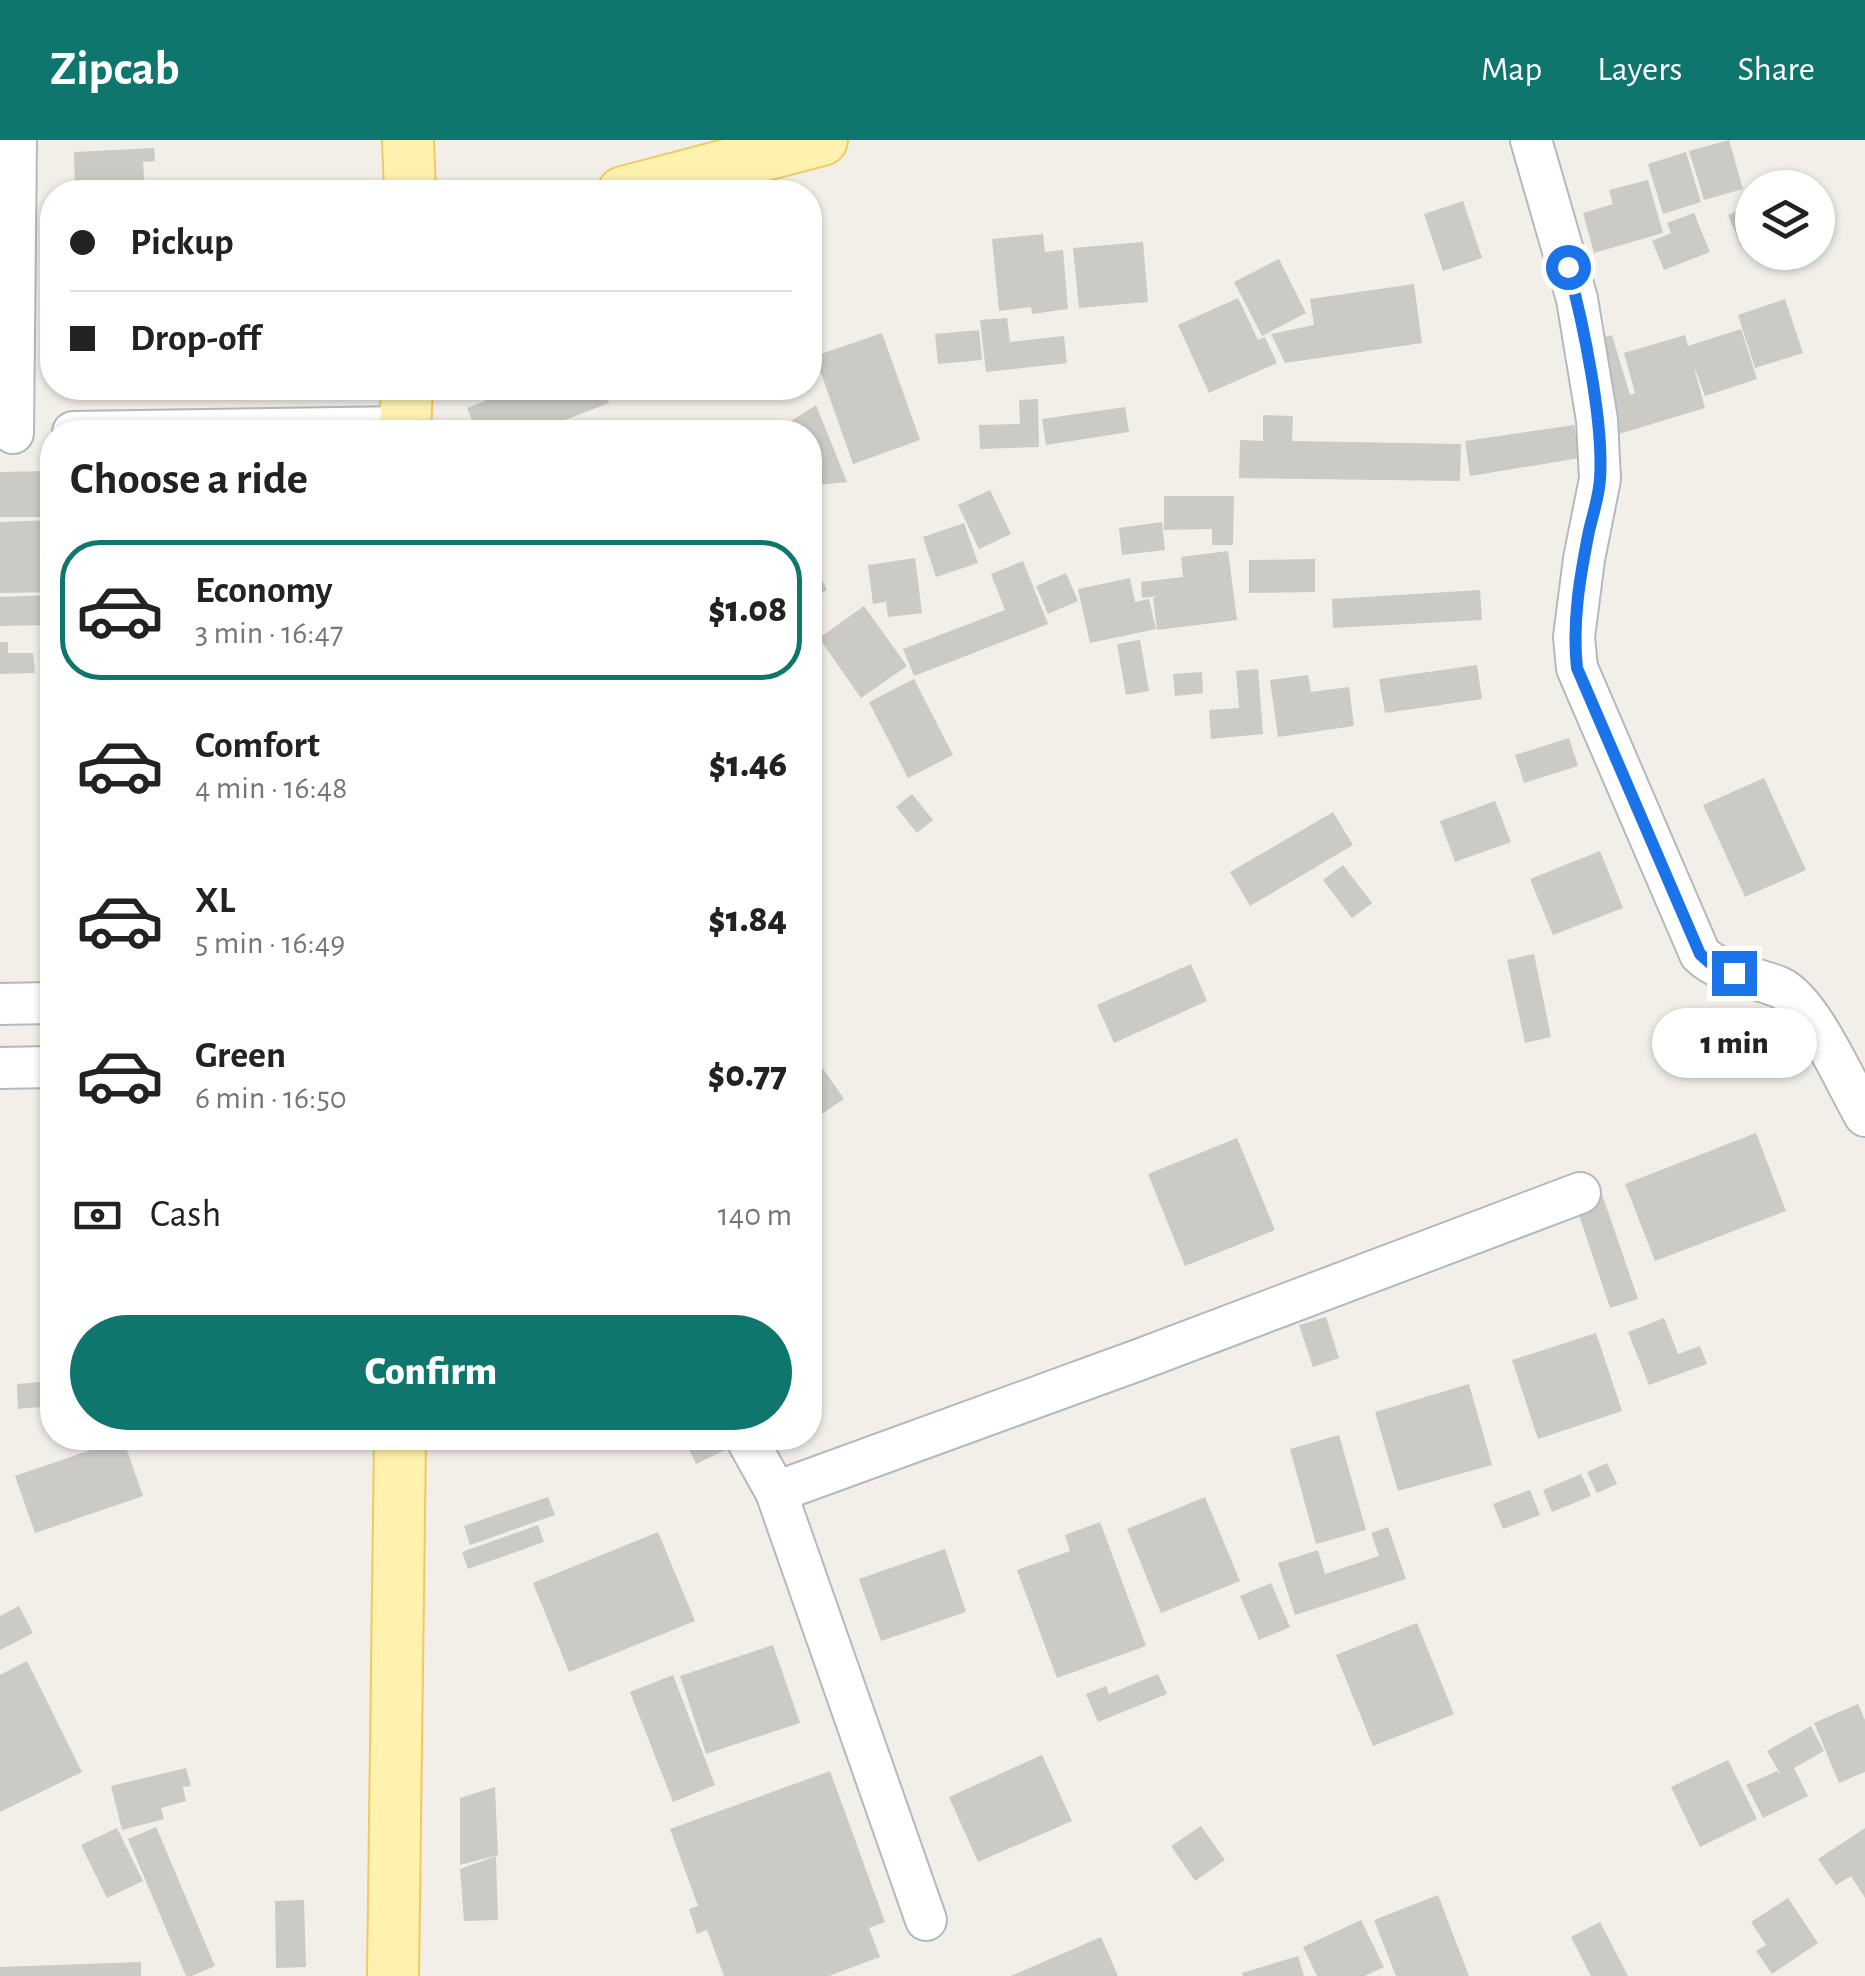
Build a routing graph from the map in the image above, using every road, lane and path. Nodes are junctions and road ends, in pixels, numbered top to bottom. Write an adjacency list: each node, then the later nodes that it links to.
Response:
1 (16, 140): 9 (street)
2 (408, 140): 5 (main road)
3 (822, 140): 6 (main road)
4 (1531, 140): 14 (street)
5 (410, 180)
6 (669, 180)
7 (406, 416): 8 (street)
8 (323, 420)
9 (22, 433)
10 (0, 1004): 11 (street)
11 (40, 1004)
12 (0, 1068): 13 (street)
13 (40, 1068)
14 (1865, 1116)
15 (1580, 1193): 18 (street)
16 (400, 1450): 20 (main road)
17 (753, 1450): 18 (street)
18 (776, 1492): 19 (street)
19 (926, 1920)
20 (393, 1976)

